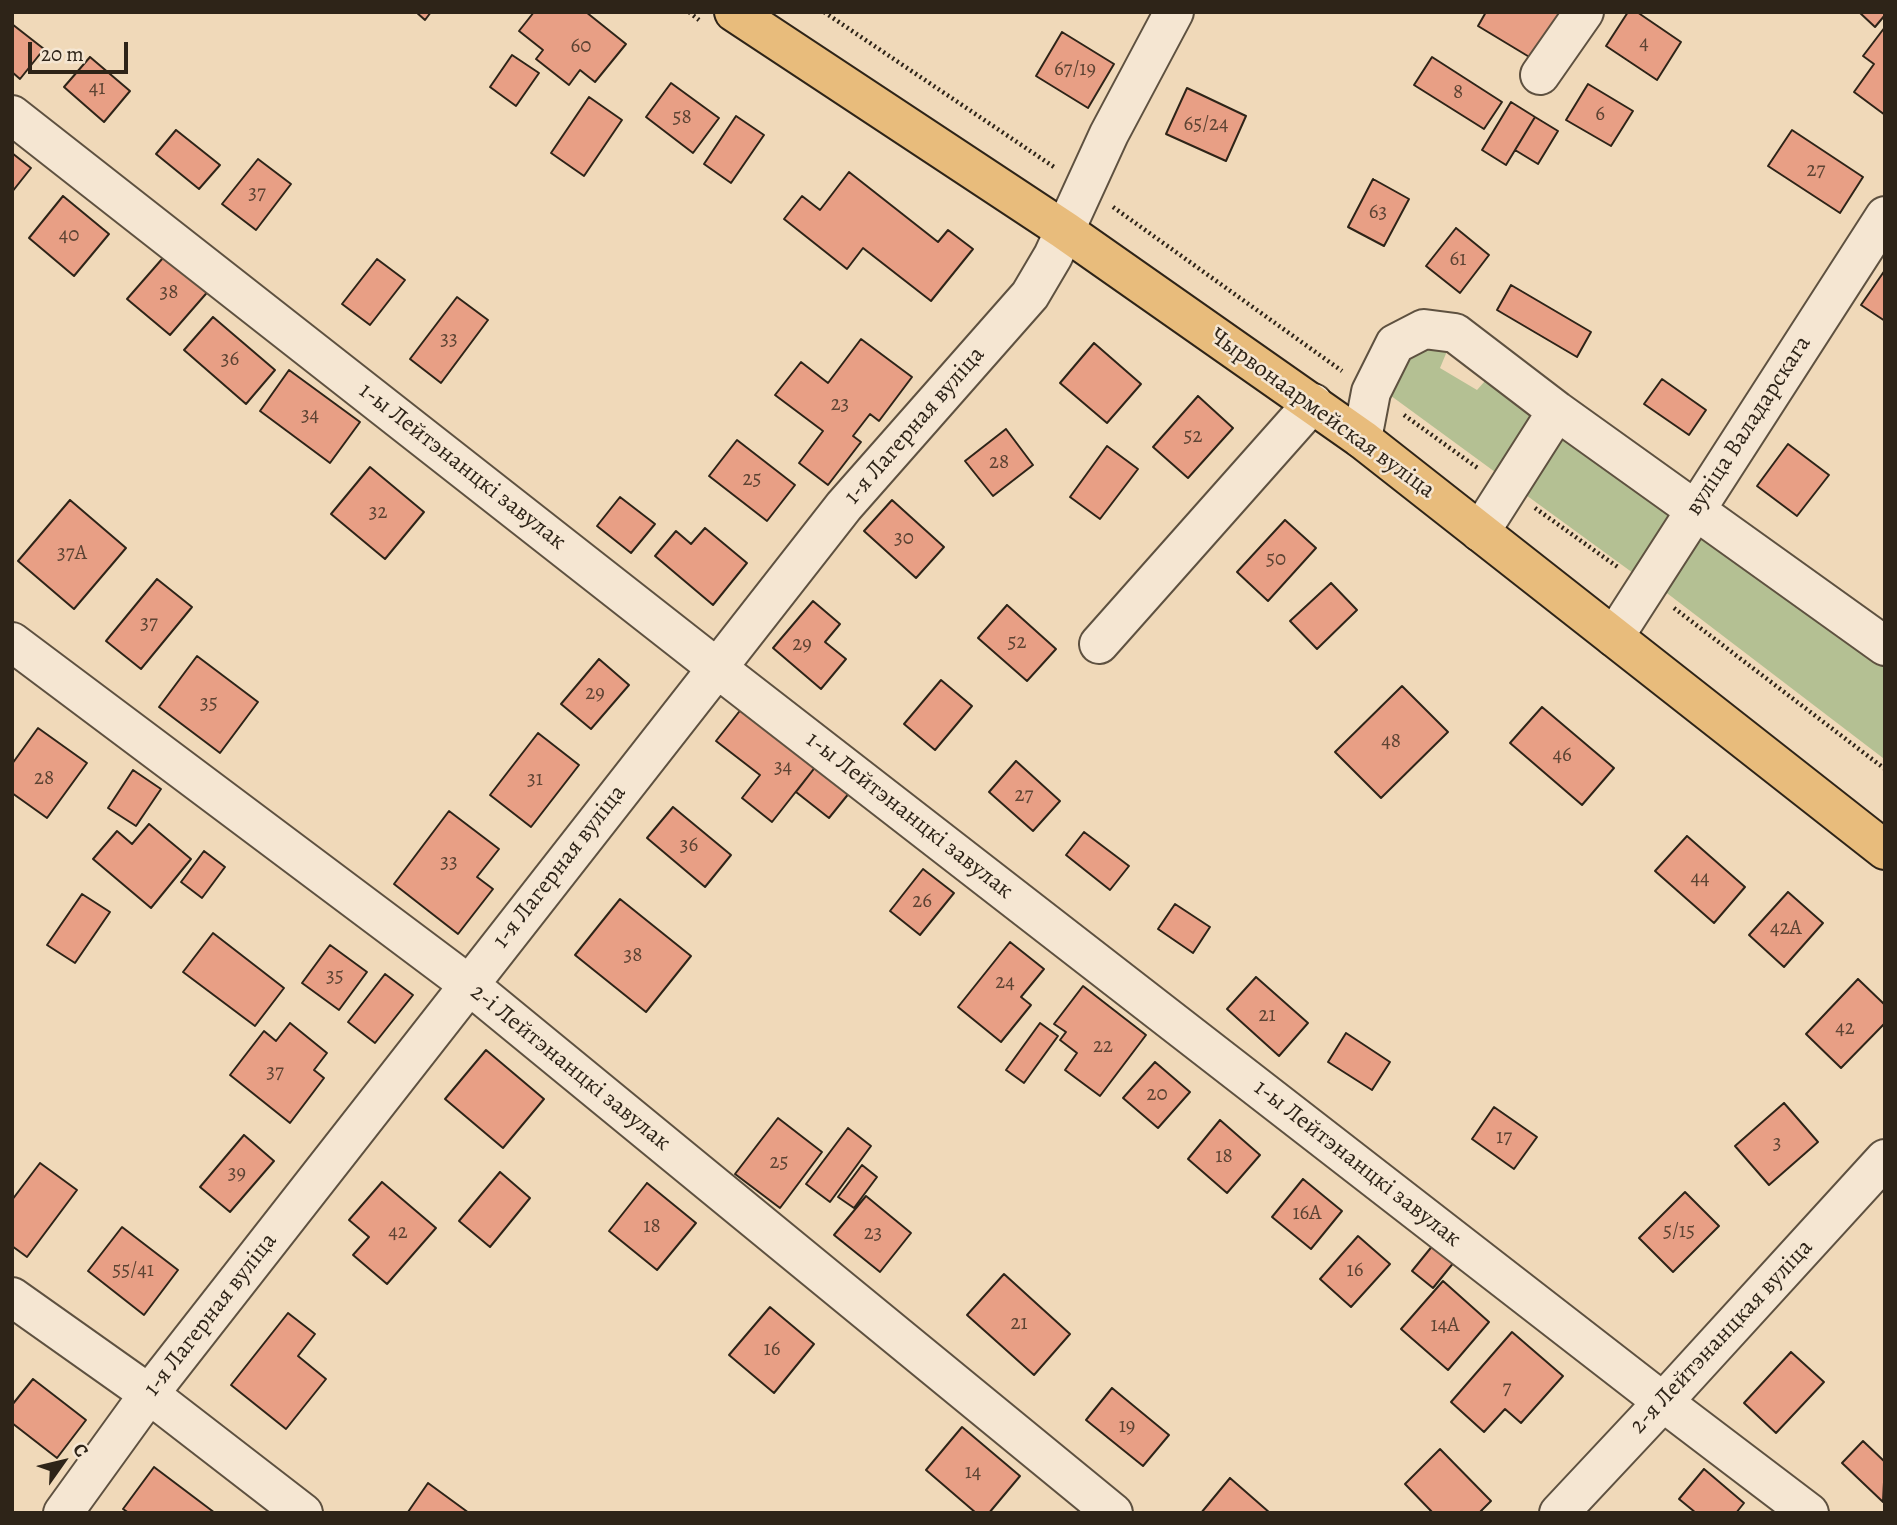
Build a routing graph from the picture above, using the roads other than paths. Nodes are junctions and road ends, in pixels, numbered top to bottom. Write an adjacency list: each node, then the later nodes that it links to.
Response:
1 (734, 12): 7 (main road, Чырвонаармейская вуліца)
2 (1174, 12): 7 (street, 1-я Лагерная вуліца)
3 (1584, 12): 4 (street)
4 (1541, 75)
5 (12, 115): 17 (street, 1-ы Лейтэнанцкі завулак)
6 (1885, 216): 11 (street, вуліца Валадарскага)
7 (1064, 230): 8 (main road, Чырвонаармейская вуліца); 17 (street, 1-я Лагерная вуліца)
8 (1313, 403): 10 (main road, Чырвонаармейская вуліца); 15 (street)
9 (1557, 411): 10 (street); 11 (street); 12 (street)
10 (1362, 439): 12 (main road, Чырвонаармейская вуліца)
11 (1694, 511): 13 (street, вуліца Валадарскага); 16 (street)
12 (1480, 532): 13 (main road, Чырвонаармейская вуліца)
13 (1614, 637): 18 (main road, Чырвонаармейская вуліца)
14 (12, 642): 19 (street, 2-і Лейтэнанцкі завулак)
15 (1099, 644)
16 (1885, 646)
17 (717, 668): 19 (street, 1-я Лагерная вуліца); 23 (street, 1-ы Лейтэнанцкі завулак)
18 (1885, 850)
19 (468, 984): 22 (street, 1-я Лагерная вуліца); 26 (street, 2-і Лейтэнанцкі завулак)
20 (1885, 1159): 23 (street, 2-я Лейтэнанцкая вуліца)
21 (12, 1297): 22 (street)
22 (149, 1394): 24 (street, 1-я Лагерная вуліца); 25 (street)
23 (1663, 1402): 27 (street, 2-я Лейтэнанцкая вуліца); 28 (street, 1-ы Лейтэнанцкі завулак)
24 (63, 1513)
25 (303, 1513)
26 (1113, 1513)
27 (1559, 1513)
28 (1809, 1513)

